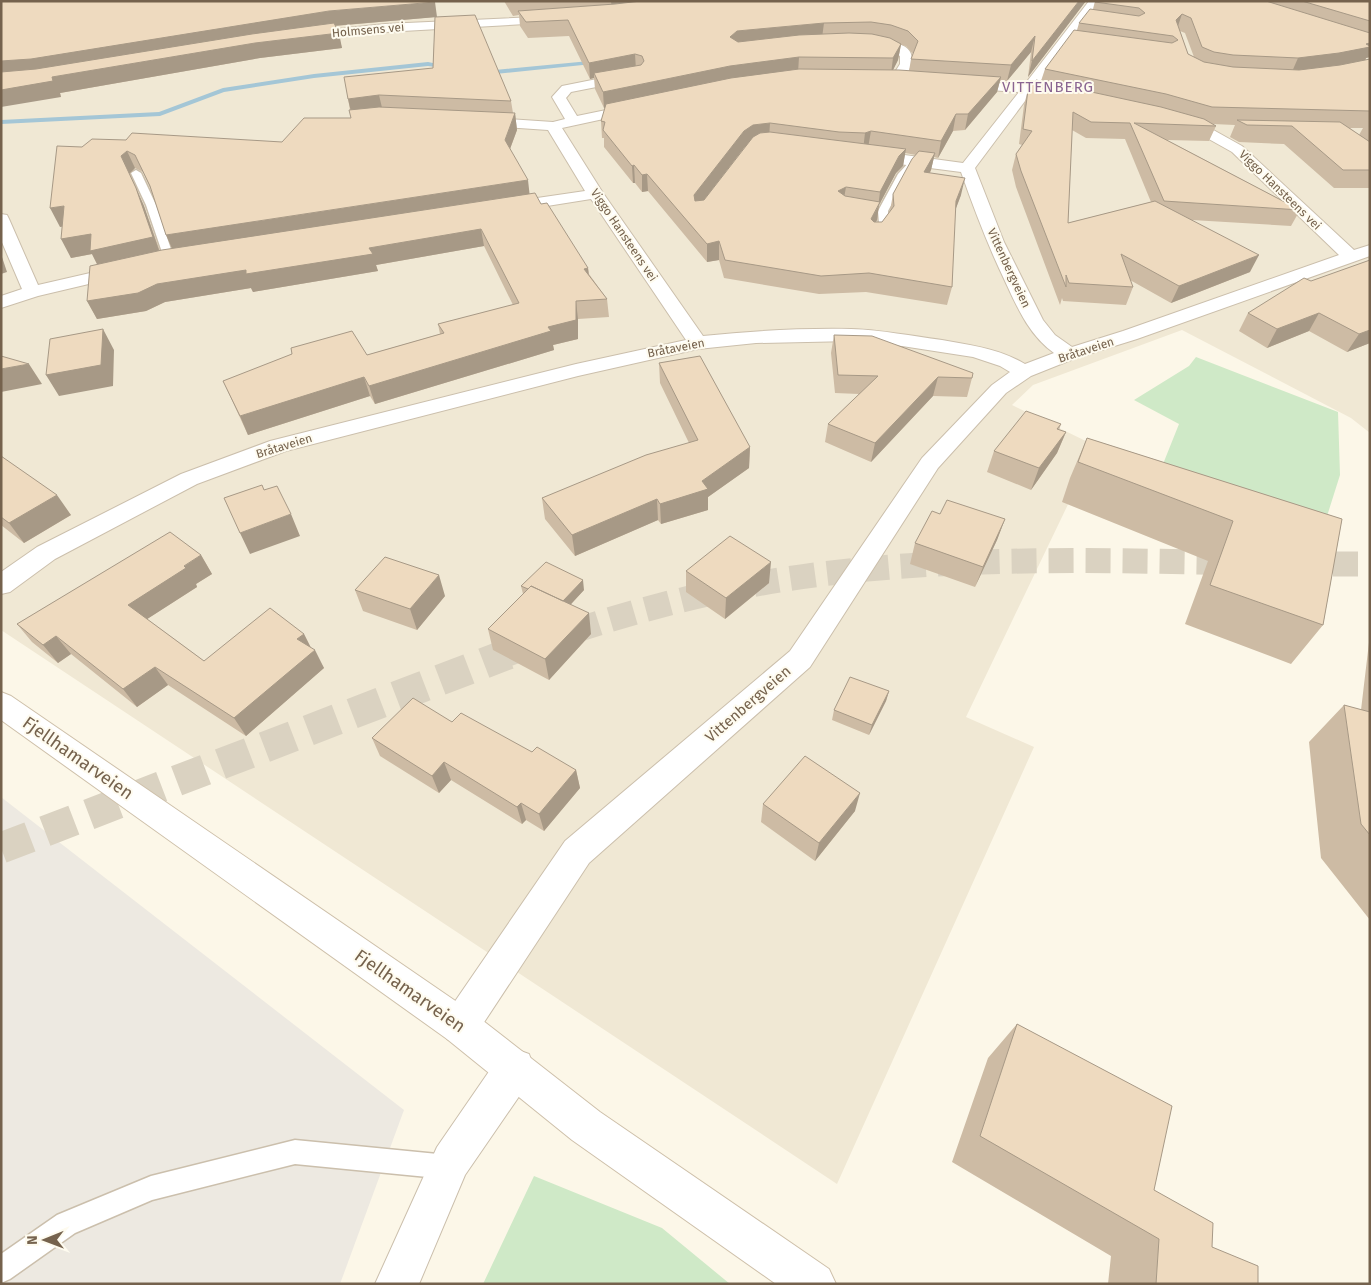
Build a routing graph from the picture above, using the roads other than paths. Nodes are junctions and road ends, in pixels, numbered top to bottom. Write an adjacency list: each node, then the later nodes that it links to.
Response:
1 (1096, 1): 10 (street)
2 (568, 19): 3 (street, Holmsens vei)
3 (285, 39)
4 (850, 43): 7 (street)
5 (636, 76): 15 (street)
6 (881, 79): 7 (street)
7 (896, 80): 8 (street)
8 (915, 81)
9 (943, 83): 10 (street)
10 (1027, 88): 11 (street); 21 (street)
11 (1084, 101)
12 (650, 104): 15 (street)
13 (1159, 117): 17 (street, Viggo Hansteens vei)
14 (460, 121): 16 (street)
15 (573, 121): 16 (street)
16 (553, 126): 23 (street, Viggo Hansteens vei)
17 (1203, 130): 18 (street, Viggo Hansteens vei); 29 (street, Viggo Hansteens vei)
18 (1231, 131)
19 (864, 155): 20 (street)
20 (915, 161): 21 (street); 26 (lane)
21 (967, 168): 34 (street, Vittenbergveien)
22 (136, 173): 30 (lane)
23 (595, 194): 24 (street); 33 (street, Viggo Hansteens vei)
24 (489, 210)
25 (1, 219): 31 (street)
26 (875, 236)
27 (1370, 250): 29 (street, Bråtaveien)
28 (189, 258): 30 (street)
29 (1351, 258): 34 (street, Bråtaveien)
30 (170, 261): 31 (street)
31 (32, 292): 32 (street)
32 (1, 302)
33 (698, 343): 35 (street, Bråtaveien); 36 (street, Bråtaveien)
34 (1069, 354): 35 (street, Bråtaveien)
35 (1024, 372): 38 (street, Vittenbergveien)
36 (1, 585)
37 (1, 704): 38 (street, Fjellhamarveien)
38 (460, 1026): 39 (street, Fjellhamarveien)
39 (515, 1068): 40 (street); 43 (street, Fjellhamarveien)
40 (448, 1167): 41 (lane); 42 (street)
41 (1, 1270)
42 (397, 1284)
43 (814, 1284)

